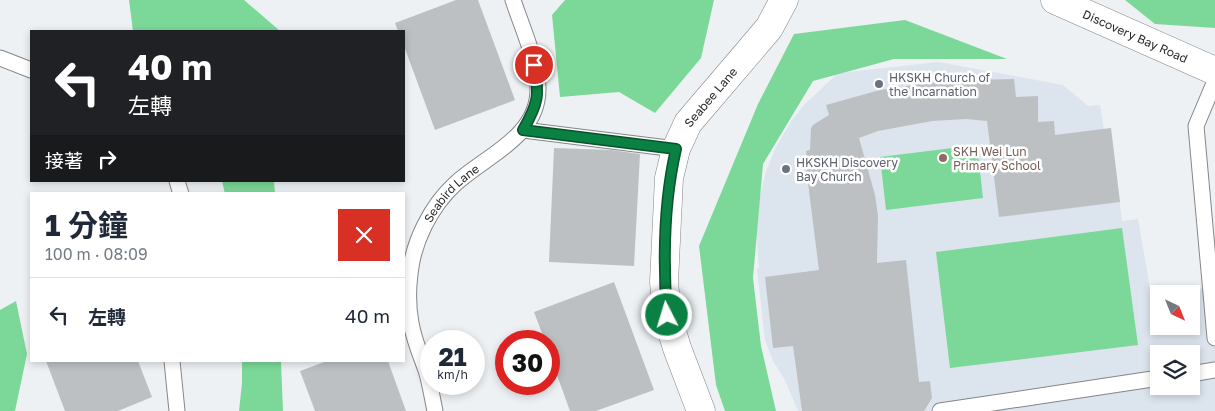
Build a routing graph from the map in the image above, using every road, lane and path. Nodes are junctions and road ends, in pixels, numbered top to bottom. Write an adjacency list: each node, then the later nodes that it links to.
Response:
1 (513, 0): 8 (lane, Seabird Lane)
2 (784, 0): 9 (street, Seabee Lane)
3 (1054, 0): 6 (street, Discovery Bay Road)
4 (0, 58): 5 (lane)
5 (30, 70)
6 (1215, 71)
7 (1215, 81): 10 (lane)
8 (523, 130): 9 (lane); 16 (lane, Seabird Lane)
9 (676, 149): 17 (street, Seabee Lane)
10 (1215, 338)
11 (172, 362): 15 (lane)
12 (1215, 370): 13 (lane)
13 (1200, 372)
14 (1150, 379): 18 (lane)
15 (177, 411)
16 (435, 411)
17 (701, 411)
18 (940, 411)

